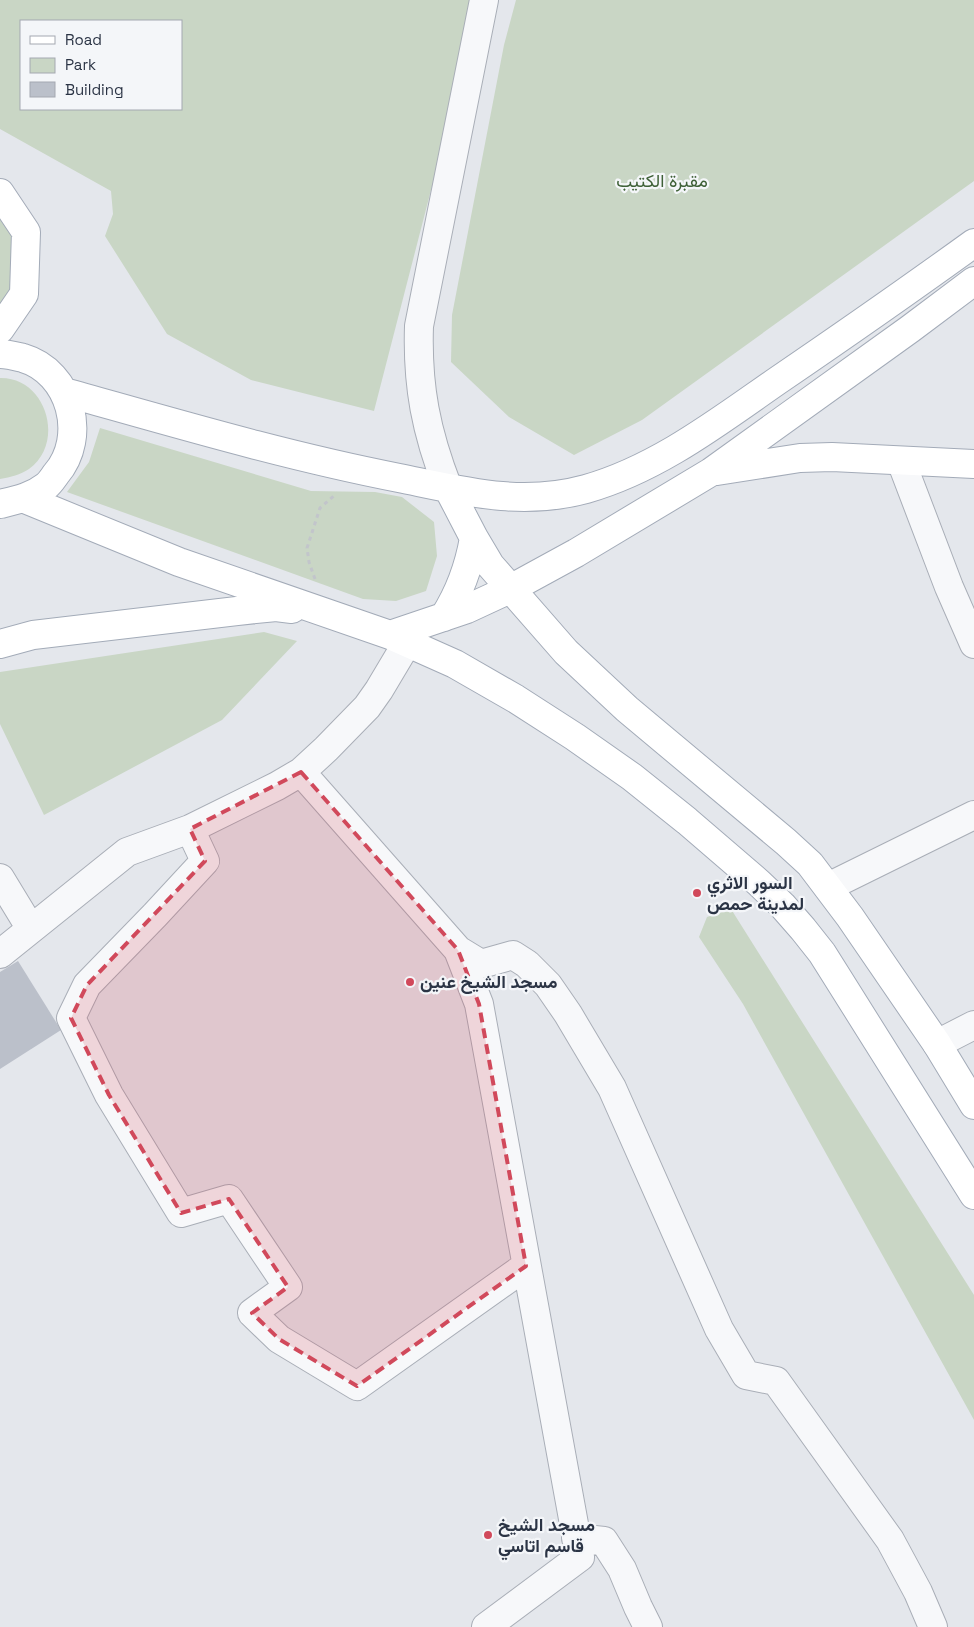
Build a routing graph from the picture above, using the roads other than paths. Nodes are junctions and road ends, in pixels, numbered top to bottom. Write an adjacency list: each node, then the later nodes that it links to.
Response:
1 (484, 0): 11 (street)
2 (0, 193): 5 (main road)
3 (974, 243): 11 (main road)
4 (974, 281): 10 (main road)
5 (0, 330)
6 (0, 354): 7 (main road)
7 (64, 392): 11 (main road); 12 (main road)
8 (901, 461): 9 (main road); 10 (main road); 19 (street)
9 (974, 464)
10 (711, 472): 14 (main road)
11 (448, 488): 13 (main road)
12 (12, 501): 15 (main road)
13 (474, 538): 14 (main road); 16 (main road)
14 (510, 589): 16 (main road); 24 (main road)
15 (328, 614): 17 (main road); 18 (main road)
16 (444, 617): 17 (main road)
17 (398, 639): 20 (street); 31 (main road)
18 (0, 644)
19 (974, 644)
20 (301, 772): 22 (street); 26 (street)
21 (974, 815): 24 (street)
22 (190, 829): 25 (street); 32 (street)
23 (0, 878): 25 (street)
24 (828, 886): 29 (main road)
25 (32, 929): 27 (street)
26 (458, 950): 32 (street); 36 (street)
27 (0, 954)
28 (974, 1025): 29 (street)
29 (937, 1044): 30 (main road)
30 (974, 1105)
31 (974, 1194)
32 (526, 1266): 33 (street)
33 (576, 1538): 34 (street); 35 (street)
34 (486, 1627)
35 (648, 1627)
36 (934, 1627)

